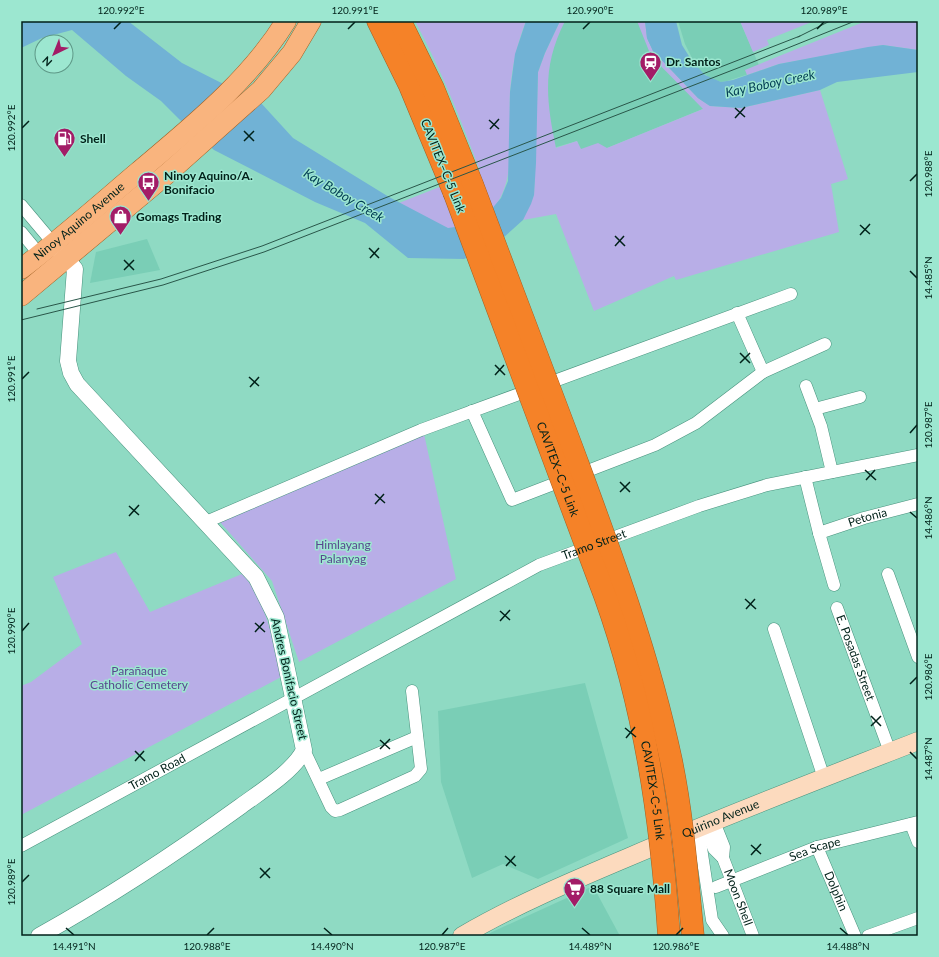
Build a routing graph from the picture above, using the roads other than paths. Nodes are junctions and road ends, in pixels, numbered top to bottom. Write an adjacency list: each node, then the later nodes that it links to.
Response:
1 (286, 21): 7 (main road, Ninoy Aquino Avenue)
2 (311, 21): 8 (main road, Ninoy Aquino Avenue)
3 (378, 21): 48 (highway, CAVITEX–C-5 Link, bridge)
4 (400, 21): 49 (highway, CAVITEX–C-5 Link, bridge)
5 (21, 205): 7 (street)
6 (21, 232): 7 (street)
7 (46, 249): 8 (street, Andres Bonifacio Street); 9 (main road, Ninoy Aquino Avenue)
8 (59, 264): 11 (main road, Ninoy Aquino Avenue); 23 (street, Andres Bonifacio Street)
9 (21, 269)
10 (791, 294): 12 (street)
11 (21, 296)
12 (737, 313): 14 (street); 18 (street)
13 (825, 344): 14 (street)
14 (763, 372): 18 (street)
15 (806, 386): 17 (street)
16 (860, 396): 17 (street)
17 (814, 409): 20 (street)
18 (472, 411): 23 (street)
19 (918, 455): 20 (street, Tramo Street)
20 (832, 472): 21 (street, Tramo Street)
21 (805, 477): 24 (street); 31 (street, Tramo Street)
22 (918, 504): 24 (street, Petonia)
23 (206, 522): 31 (street, Andres Bonifacio Street)
24 (819, 533): 26 (street)
25 (888, 574): 29 (street)
26 (834, 585)
27 (837, 608): 35 (street, E. Posadas Street)
28 (774, 630): 36 (street)
29 (918, 657)
30 (412, 691): 32 (street)
31 (294, 698): 34 (street, Andres Bonifacio Street); 41 (street, Tramo Road)
32 (417, 737): 37 (street); 37 (street)
33 (918, 741): 35 (main road, Quirino Avenue)
34 (304, 750): 37 (street); 46 (street, Andres Bonifacio Street)
35 (890, 752): 36 (main road, Quirino Avenue)
36 (824, 778): 39 (main road, Quirino Avenue)
37 (318, 779)
38 (915, 823): 40 (street); 42 (street, Sea Scape)
39 (705, 825): 43 (street, Moon Shell); 47 (main road, Quirino Avenue); 50 (street)
40 (918, 842)
41 (21, 846)
42 (817, 847): 43 (street, Sea Scape); 52 (street, Dolphin)
43 (732, 880): 44 (street, Sea Scape); 51 (street, Moon Shell)
44 (716, 887)
45 (918, 918): 53 (street)
46 (38, 936)
47 (462, 936)
48 (669, 936)
49 (693, 936)
50 (723, 936)
51 (753, 936)
52 (855, 936)
53 (868, 936)

